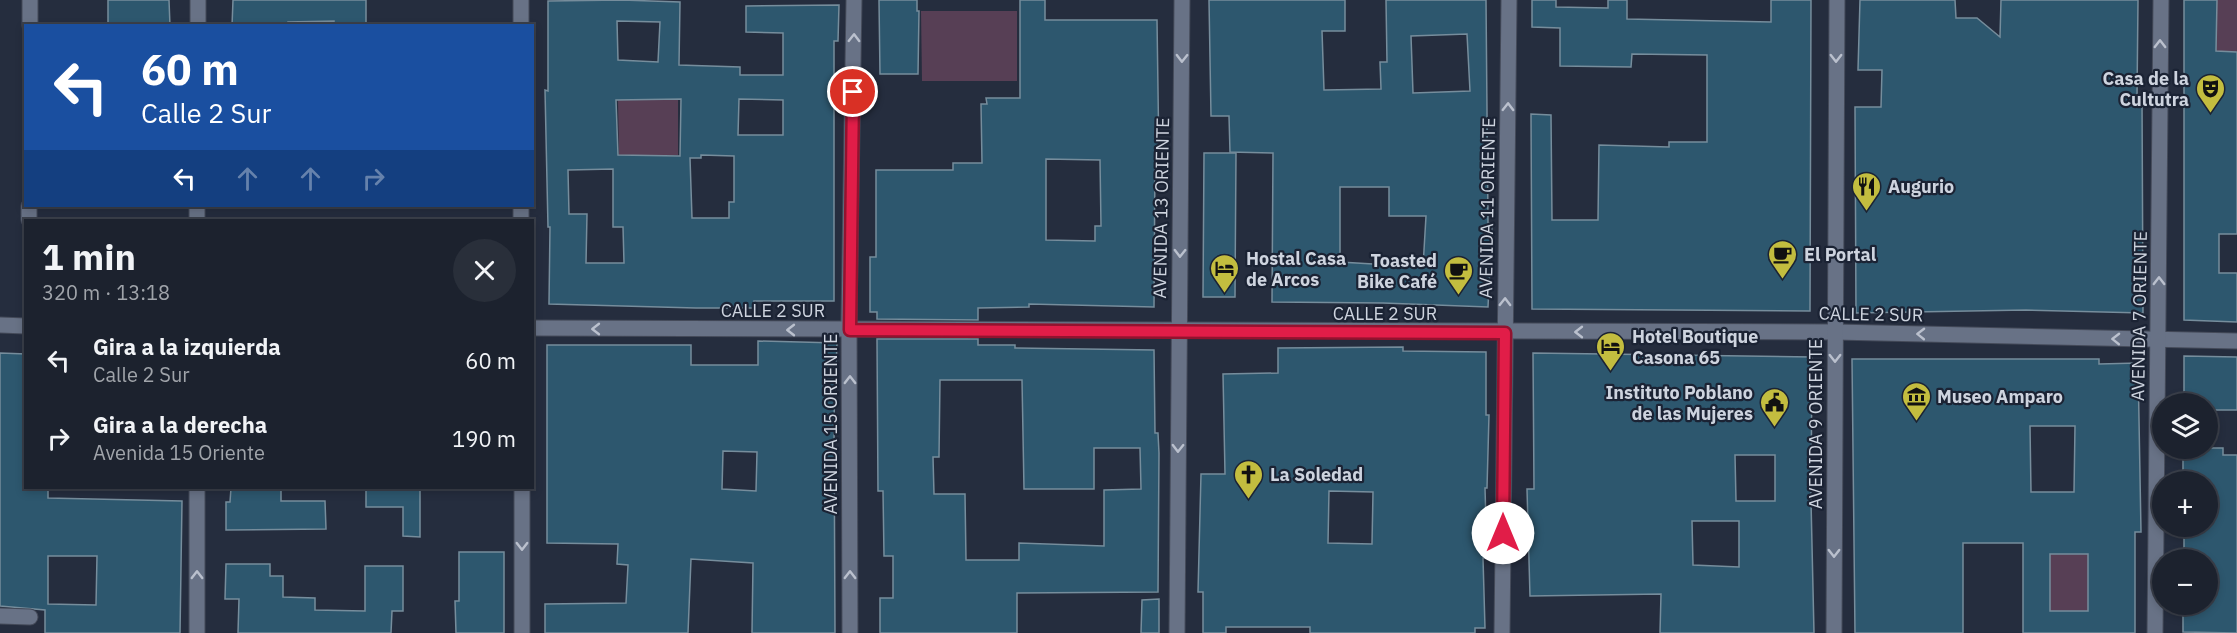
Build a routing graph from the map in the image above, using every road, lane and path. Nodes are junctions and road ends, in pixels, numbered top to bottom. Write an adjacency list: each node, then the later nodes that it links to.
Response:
1 (30, 0): 9 (street)
2 (198, 0): 10 (street)
3 (521, 0): 11 (street)
4 (854, 0): 15 (street, AVENIDA 15 ORIENTE, one-way to 4)
5 (1182, 0): 16 (street, AVENIDA 13 ORIENTE, one-way to 16)
6 (1509, 0): 18 (street, AVENIDA 11 ORIENTE, one-way to 6)
7 (1837, 0): 17 (street, AVENIDA 9 ORIENTE, one-way to 17)
8 (2161, 0): 19 (street, AVENIDA 7 ORIENTE, one-way to 8)
9 (30, 24)
10 (198, 24)
11 (521, 24)
12 (0, 325): 13 (street)
13 (24, 326)
14 (534, 328): 15 (street, CALLE 2 SUR, one-way to 14)
15 (850, 330): 16 (street, CALLE 2 SUR); 27 (street, AVENIDA 15 ORIENTE, one-way to 15)
16 (1179, 331): 18 (street, CALLE 2 SUR); 28 (street, AVENIDA 13 ORIENTE, one-way to 28)
17 (1835, 332): 18 (street, CALLE 2 SUR, one-way to 18); 19 (street, CALLE 2 SUR, one-way to 17); 30 (street, AVENIDA 9 ORIENTE, one-way to 30)
18 (1505, 333): 29 (street, AVENIDA 11 ORIENTE)
19 (2158, 340): 20 (street, CALLE 2 SUR); 31 (street, AVENIDA 7 ORIENTE)
20 (2237, 341)
21 (197, 489): 25 (street, one-way to 21)
22 (522, 489): 26 (street, one-way to 26)
23 (0, 616): 24 (street)
24 (30, 617)
25 (197, 633)
26 (522, 633)
27 (850, 633)
28 (1177, 633)
29 (1502, 633)
30 (1834, 633)
31 (2155, 633)

